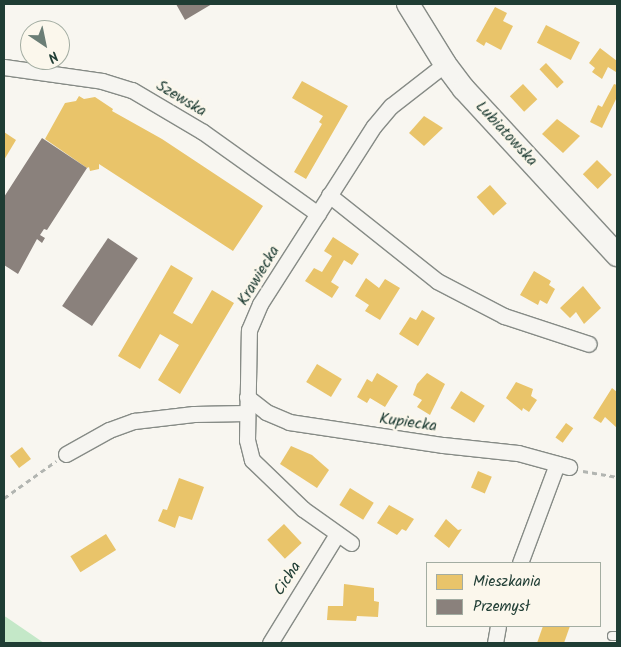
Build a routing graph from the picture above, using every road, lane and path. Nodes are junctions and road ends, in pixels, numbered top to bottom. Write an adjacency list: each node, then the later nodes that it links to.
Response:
1 (408, 4): 2 (street, Lubiatowska)
2 (444, 64): 4 (street, Krawiecka); 6 (street, Lubiatowska)
3 (4, 68): 5 (street, Szewska)
4 (329, 195): 5 (street, Krawiecka); 7 (street)
5 (318, 214): 8 (street, Krawiecka)
6 (617, 255)
7 (589, 344)
8 (247, 397): 9 (street, Krawiecka); 11 (street, Kupiecka)
9 (246, 413): 10 (street); 14 (street, Krawiecka)
10 (66, 454): 13 (path)
11 (563, 466): 12 (path); 16 (street)
12 (617, 477)
13 (4, 498)
14 (337, 534): 15 (street, Krawiecka); 18 (street, Cicha)
15 (351, 542)
16 (520, 562)
17 (498, 627): 19 (street)
18 (270, 643)
19 (495, 643)

